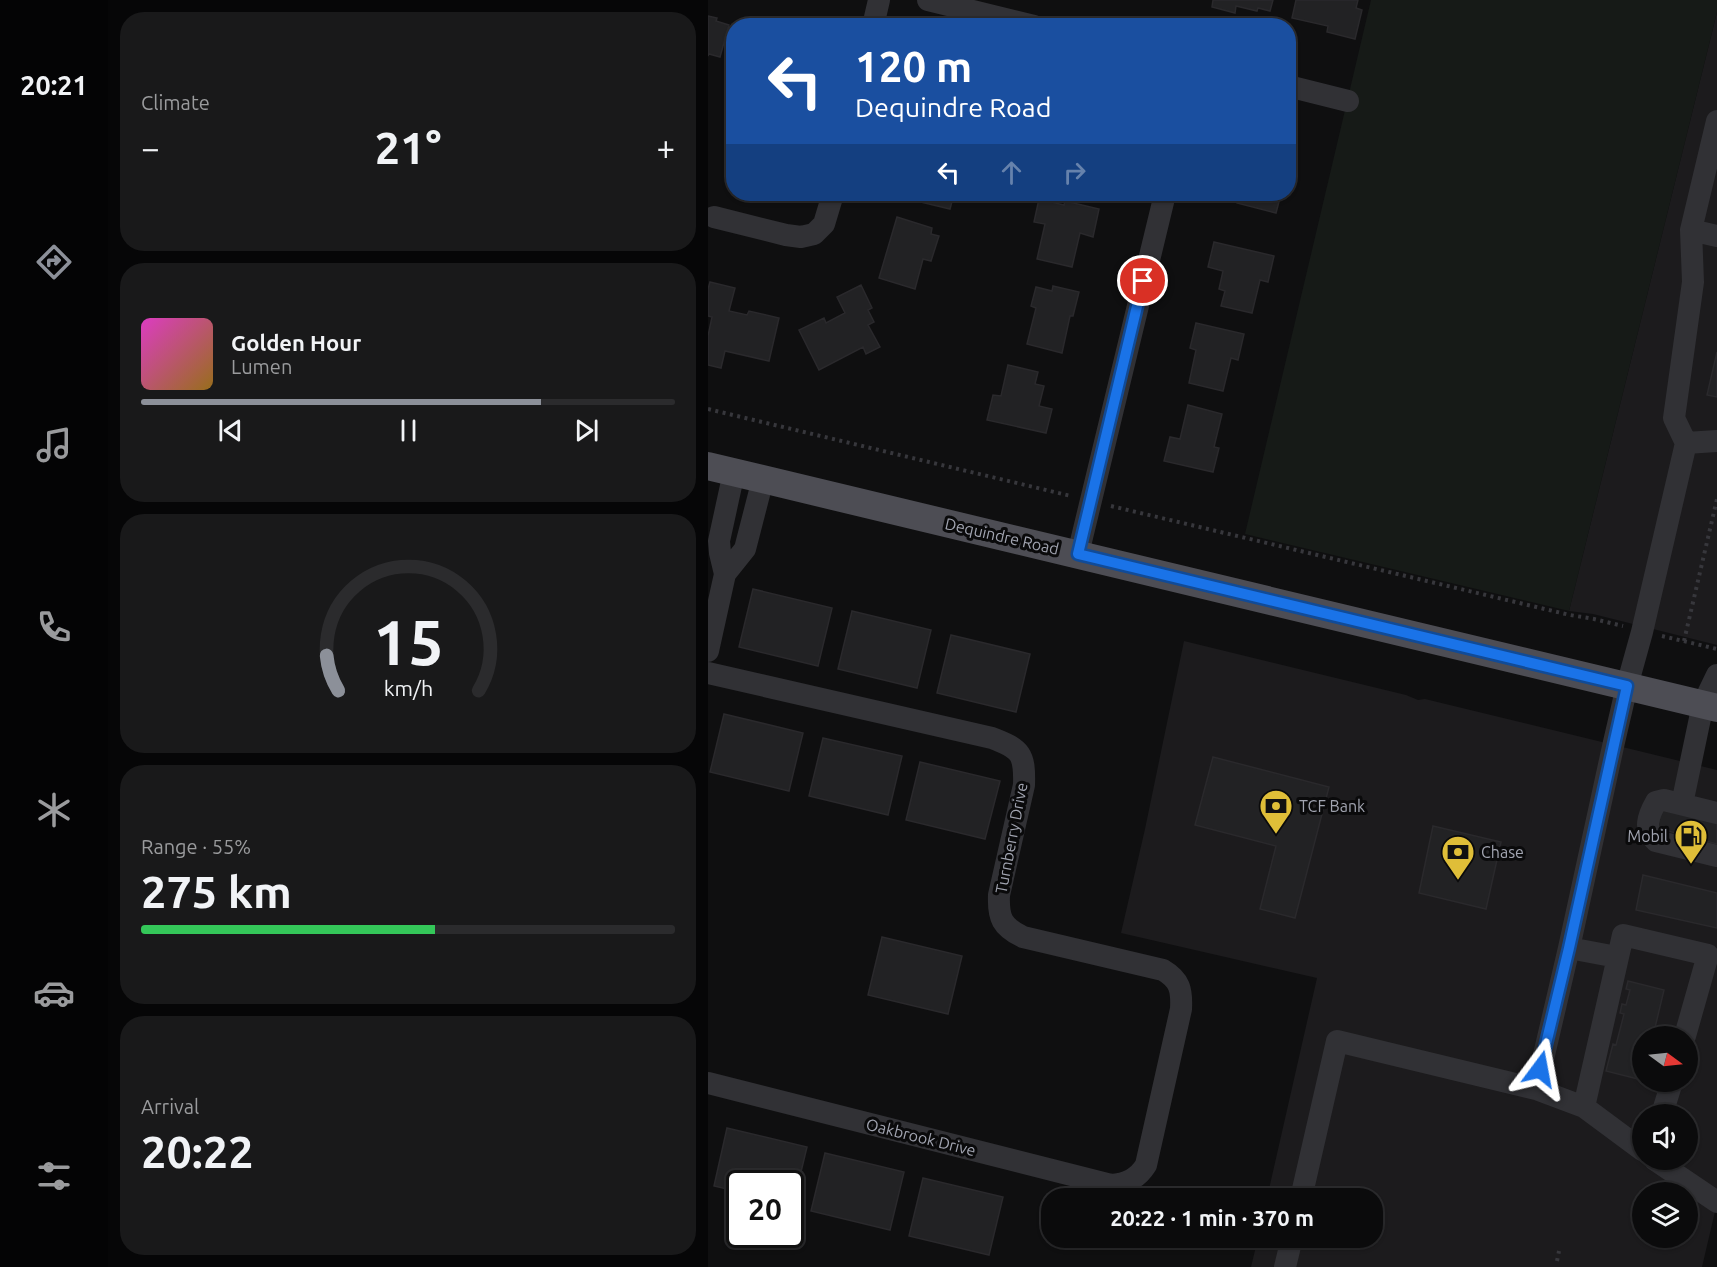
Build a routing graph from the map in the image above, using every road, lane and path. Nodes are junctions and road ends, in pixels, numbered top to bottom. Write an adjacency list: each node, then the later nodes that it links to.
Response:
1 (879, 0): 3 (street)
2 (928, 0): 4 (street)
3 (875, 18)
4 (1001, 18)
5 (1296, 88): 6 (street)
6 (1348, 100)
7 (1717, 121): 11 (street)
8 (831, 201): 10 (street)
9 (1163, 201): 21 (street)
10 (714, 218)
11 (1691, 230): 12 (street); 15 (street)
12 (1717, 236)
13 (708, 409): 18 (path)
14 (1717, 441): 15 (street)
15 (1686, 443): 30 (street)
16 (721, 469): 17 (main road, Dequindre Road); 22 (street)
17 (763, 479): 21 (main road, Dequindre Road); 22 (street)
18 (1077, 498)
19 (1717, 499): 25 (path)
20 (1106, 504): 23 (path)
21 (1078, 554): 30 (main road, Dequindre Road)
22 (725, 574): 27 (street)
23 (1627, 627)
24 (1658, 635): 25 (path)
25 (1684, 641): 26 (path)
26 (1717, 649)
27 (708, 651)
28 (708, 673): 43 (street, Turnberry Drive)
29 (1717, 675): 31 (street)
30 (1627, 686): 31 (main road, Dequindre Road); 35 (street)
31 (1710, 706): 32 (street)
32 (1682, 804): 33 (street); 34 (street)
33 (1717, 813)
34 (1717, 856)
35 (1569, 948): 36 (street); 39 (street)
36 (1617, 957): 37 (street); 40 (street)
37 (1688, 1026)
38 (708, 1083): 43 (street, Oakbrook Drive)
39 (1536, 1089): 40 (street); 44 (street)
40 (1584, 1107): 41 (street)
41 (1632, 1143)
42 (1670, 1170): 45 (street)
43 (1133, 1179)
44 (1303, 1188)
45 (1717, 1202)
46 (1290, 1248): 49 (street)
47 (1559, 1251): 48 (path)
48 (1557, 1262)
49 (1285, 1267)

